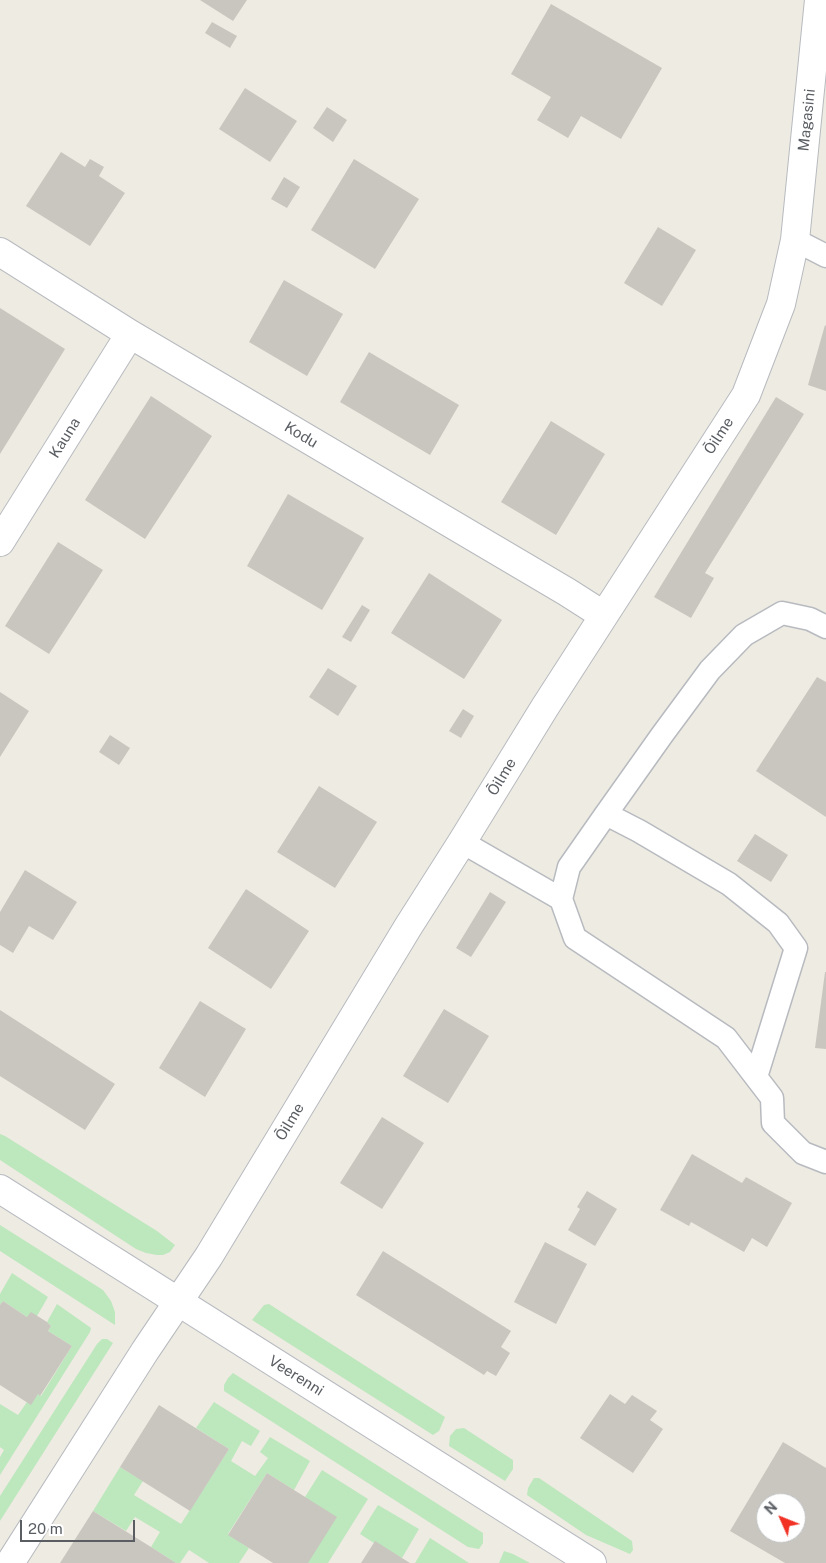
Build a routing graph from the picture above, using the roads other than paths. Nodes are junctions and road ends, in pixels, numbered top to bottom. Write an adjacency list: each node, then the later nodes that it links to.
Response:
1 (819, 0): 2 (street, Magasini)
2 (795, 240): 4 (lane); 7 (street, Õilme)
3 (0, 252): 5 (street, Kodu)
4 (826, 256)
5 (130, 334): 6 (street, Kauna); 7 (street, Kodu)
6 (0, 542)
7 (603, 615): 10 (street, Õilme)
8 (826, 627): 9 (lane)
9 (606, 814): 11 (lane); 12 (lane)
10 (462, 842): 11 (lane); 15 (street, Õilme)
11 (562, 899): 12 (lane)
12 (756, 1077): 13 (lane)
13 (826, 1162)
14 (0, 1189): 15 (street, Veerenni)
15 (178, 1302): 16 (street, Õilme); 17 (street, Veerenni)
16 (10, 1563)
17 (592, 1563)

